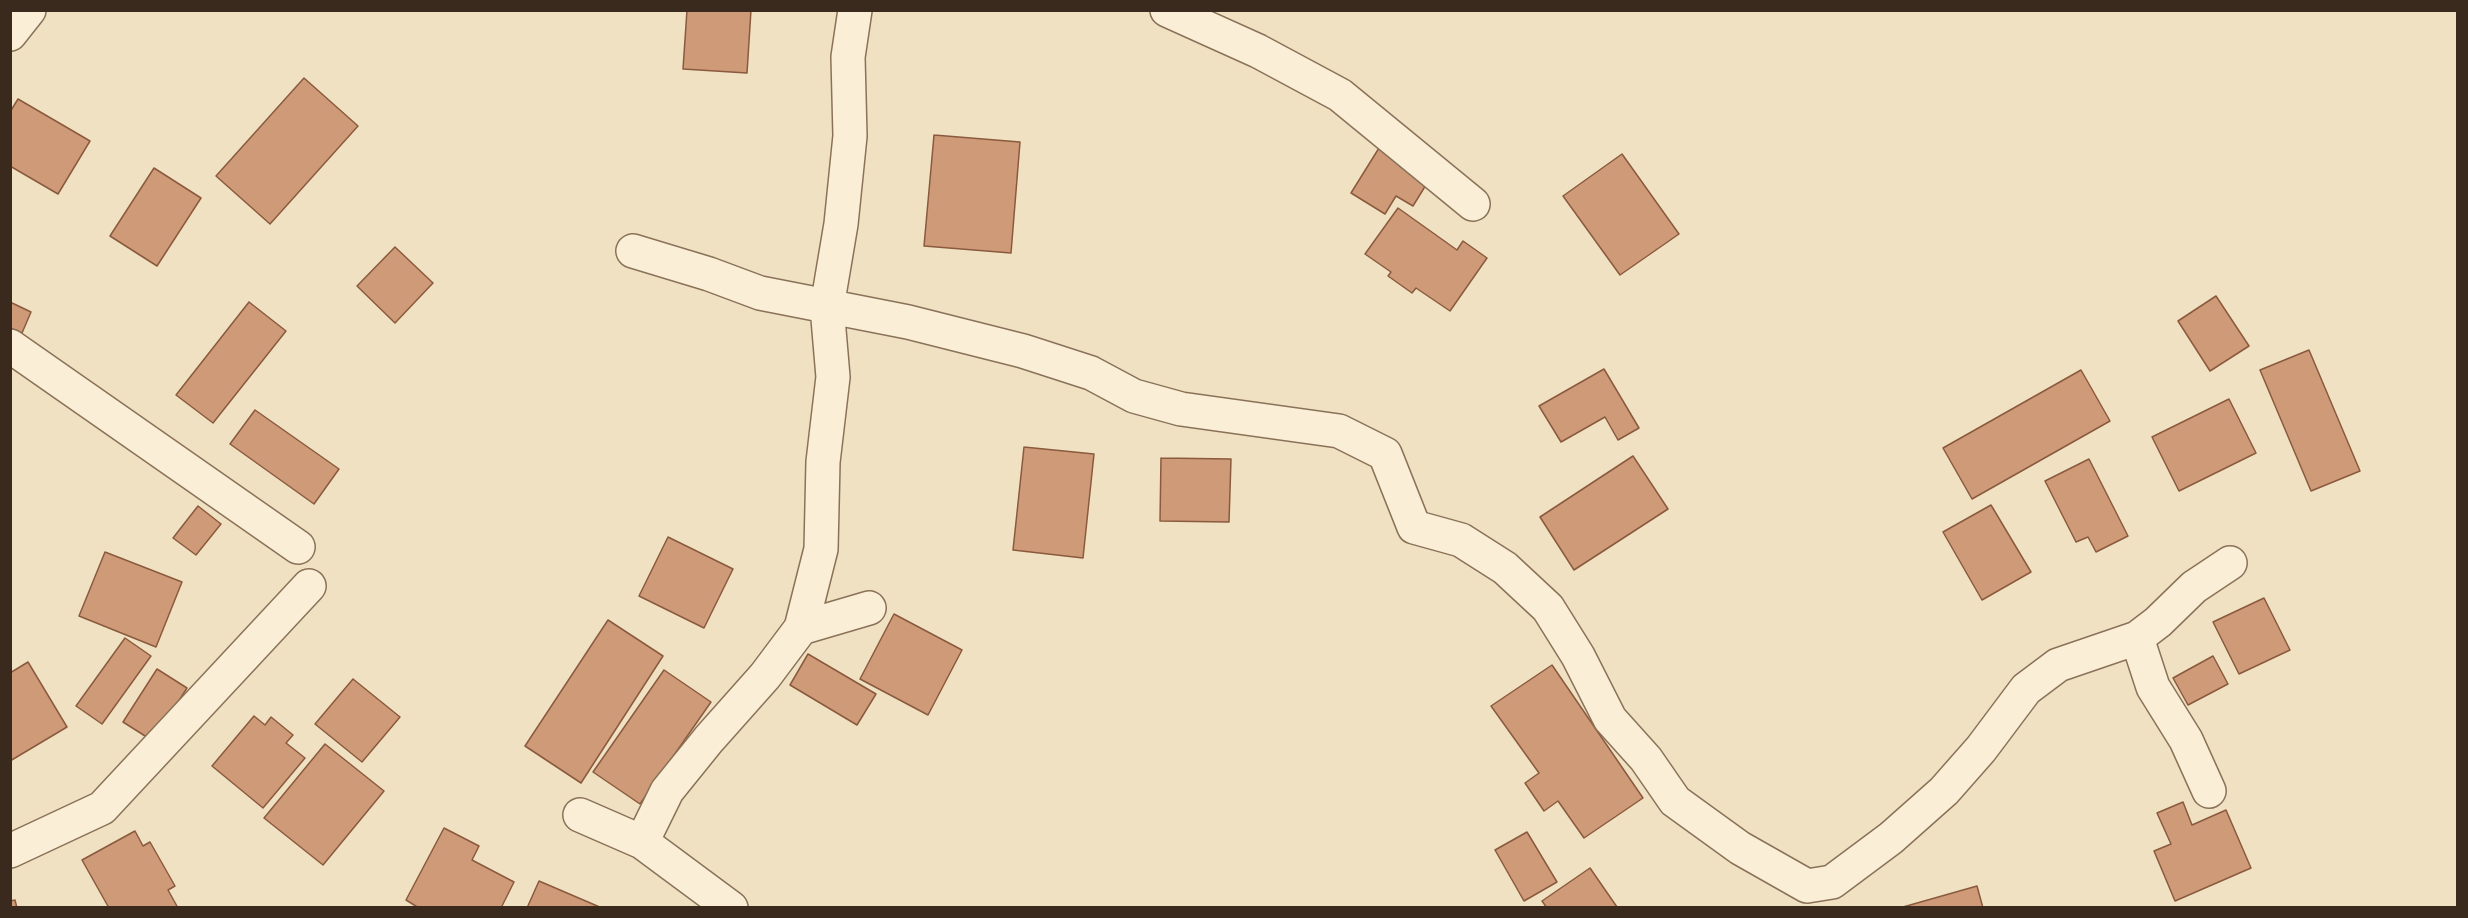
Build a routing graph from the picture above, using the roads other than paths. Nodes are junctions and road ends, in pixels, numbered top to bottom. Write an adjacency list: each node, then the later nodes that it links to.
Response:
1 (29, 10): 4 (street)
2 (855, 10): 7 (street)
3 (1167, 10): 5 (street)
4 (10, 34)
5 (1473, 204)
6 (633, 251): 7 (street)
7 (826, 307): 13 (street); 19 (street)
8 (10, 346): 9 (street)
9 (297, 547)
10 (2230, 563): 14 (street)
11 (309, 586): 18 (street)
12 (869, 608): 13 (street)
13 (801, 628): 17 (street)
14 (2137, 638): 15 (street); 19 (street)
15 (2209, 791)
16 (580, 815): 17 (street)
17 (642, 842): 20 (street)
18 (10, 851)
19 (1811, 897)
20 (731, 908)

